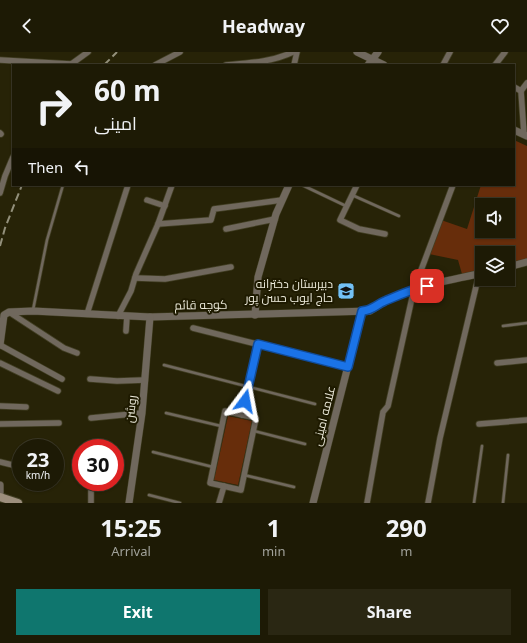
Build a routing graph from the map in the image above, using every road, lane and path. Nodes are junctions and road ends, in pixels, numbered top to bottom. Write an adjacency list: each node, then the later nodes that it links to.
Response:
1 (88, 52): 12 (street)
2 (180, 52): 13 (street)
3 (293, 52): 14 (street)
4 (296, 52): 15 (street)
5 (357, 52): 10 (street)
6 (378, 52): 10 (street)
7 (450, 52): 16 (street)
8 (505, 52): 17 (street)
9 (0, 60): 11 (street)
10 (370, 62)
11 (57, 64)
12 (72, 64)
13 (158, 64)
14 (239, 64)
15 (294, 64)
16 (444, 64)
17 (496, 64)
18 (527, 83): 20 (street)
19 (515, 88): 20 (street)
20 (521, 91): 22 (street)
21 (515, 130): 22 (street)
22 (525, 135)
23 (12, 159): 31 (street)
24 (63, 186): 49 (lane)
25 (128, 186): 52 (street)
26 (172, 186): 35 (street)
27 (289, 186): 34 (street)
28 (304, 186): 36 (lane)
29 (356, 186): 32 (street)
30 (453, 186): 48 (street)
31 (0, 193)
32 (352, 194): 36 (street); 37 (lane)
33 (147, 200): 35 (street)
34 (282, 200): 38 (street); 39 (street)
35 (165, 206): 39 (street)
36 (346, 206): 41 (street)
37 (399, 216)
38 (275, 219): 40 (street); 53 (street)
39 (158, 224): 46 (street)
40 (226, 229)
41 (385, 234)
42 (527, 262): 43 (street)
43 (515, 265)
44 (230, 267): 46 (street)
45 (475, 274): 48 (street, کوچه قائم)
46 (135, 278): 54 (street)
47 (477, 286): 109 (street)
48 (414, 289): 50 (street, کوچه قائم); 108 (street)
49 (33, 311): 51 (street, کوچه قائم); 52 (street, کوچه قائم)
50 (362, 311): 53 (street, کوچه قائم); 68 (street, علامه امینی)
51 (9, 312): 62 (street); 63 (street)
52 (87, 314): 54 (street, کوچه قائم)
53 (255, 315): 56 (street, کوچه قائم)
54 (118, 316): 55 (street, کوچه قائم)
55 (127, 316): 56 (street, کوچه قائم); 60 (street)
56 (150, 317): 71 (street, روشن)
57 (527, 323): 58 (lane)
58 (503, 326)
59 (193, 328): 61 (street)
60 (126, 331)
61 (258, 344): 68 (street); 72 (street)
62 (0, 345): 69 (street)
63 (78, 353)
64 (527, 360): 66 (street)
65 (0, 363): 73 (street)
66 (497, 363)
67 (164, 365): 72 (lane)
68 (348, 367): 107 (street, علامه امینی)
69 (62, 379)
70 (90, 379): 71 (street)
71 (145, 380): 77 (street, روشن)
72 (248, 387): 74 (lane); 79 (street)
73 (58, 391)
74 (315, 404)
75 (0, 406): 76 (street)
76 (26, 407)
77 (142, 413): 80 (street); 104 (street, روشن)
78 (166, 413): 85 (lane)
79 (242, 414): 85 (street); 86 (street)
80 (91, 418)
81 (527, 420): 84 (street)
82 (59, 423): 83 (street)
83 (0, 424)
84 (479, 424)
85 (222, 426): 93 (street)
86 (253, 431): 87 (lane); 94 (street)
87 (305, 444)
88 (482, 446): 110 (lane)
89 (152, 452): 93 (lane)
90 (508, 454): 111 (lane)
91 (0, 462): 92 (street)
92 (12, 465)
93 (213, 467): 96 (street)
94 (244, 474): 96 (street); 97 (lane)
95 (0, 485): 100 (street)
96 (224, 486): 106 (street)
97 (294, 487)
98 (91, 491): 103 (street)
99 (149, 495): 105 (lane)
100 (0, 497): 101 (street); 102 (main road)
101 (1, 503)
102 (18, 503)
103 (91, 503)
104 (129, 503)
105 (180, 503)
106 (219, 503)
107 (313, 503)
108 (367, 503)
109 (428, 503)
110 (474, 503)
111 (503, 503)

